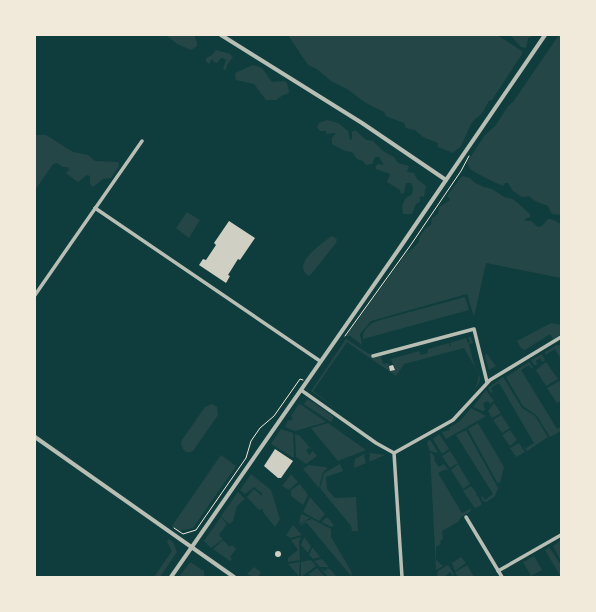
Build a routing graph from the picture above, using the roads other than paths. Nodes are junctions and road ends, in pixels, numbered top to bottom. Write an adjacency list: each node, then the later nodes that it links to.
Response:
1 (221, 35): 4 (street)
2 (545, 35): 4 (street)
3 (142, 141): 5 (street)
4 (446, 180): 9 (street)
5 (95, 208): 6 (street); 9 (street)
6 (35, 295)
7 (561, 337): 10 (street)
8 (373, 356): 10 (street)
9 (320, 361): 11 (street)
10 (488, 382): 13 (street)
11 (300, 390): 13 (street); 16 (street)
12 (35, 438): 16 (street)
13 (394, 453): 20 (street)
14 (466, 517): 17 (street)
15 (561, 535): 17 (street)
16 (192, 547): 18 (street); 19 (street)
17 (498, 571): 21 (street)
18 (171, 577)
19 (234, 577)
20 (402, 577)
21 (502, 577)

